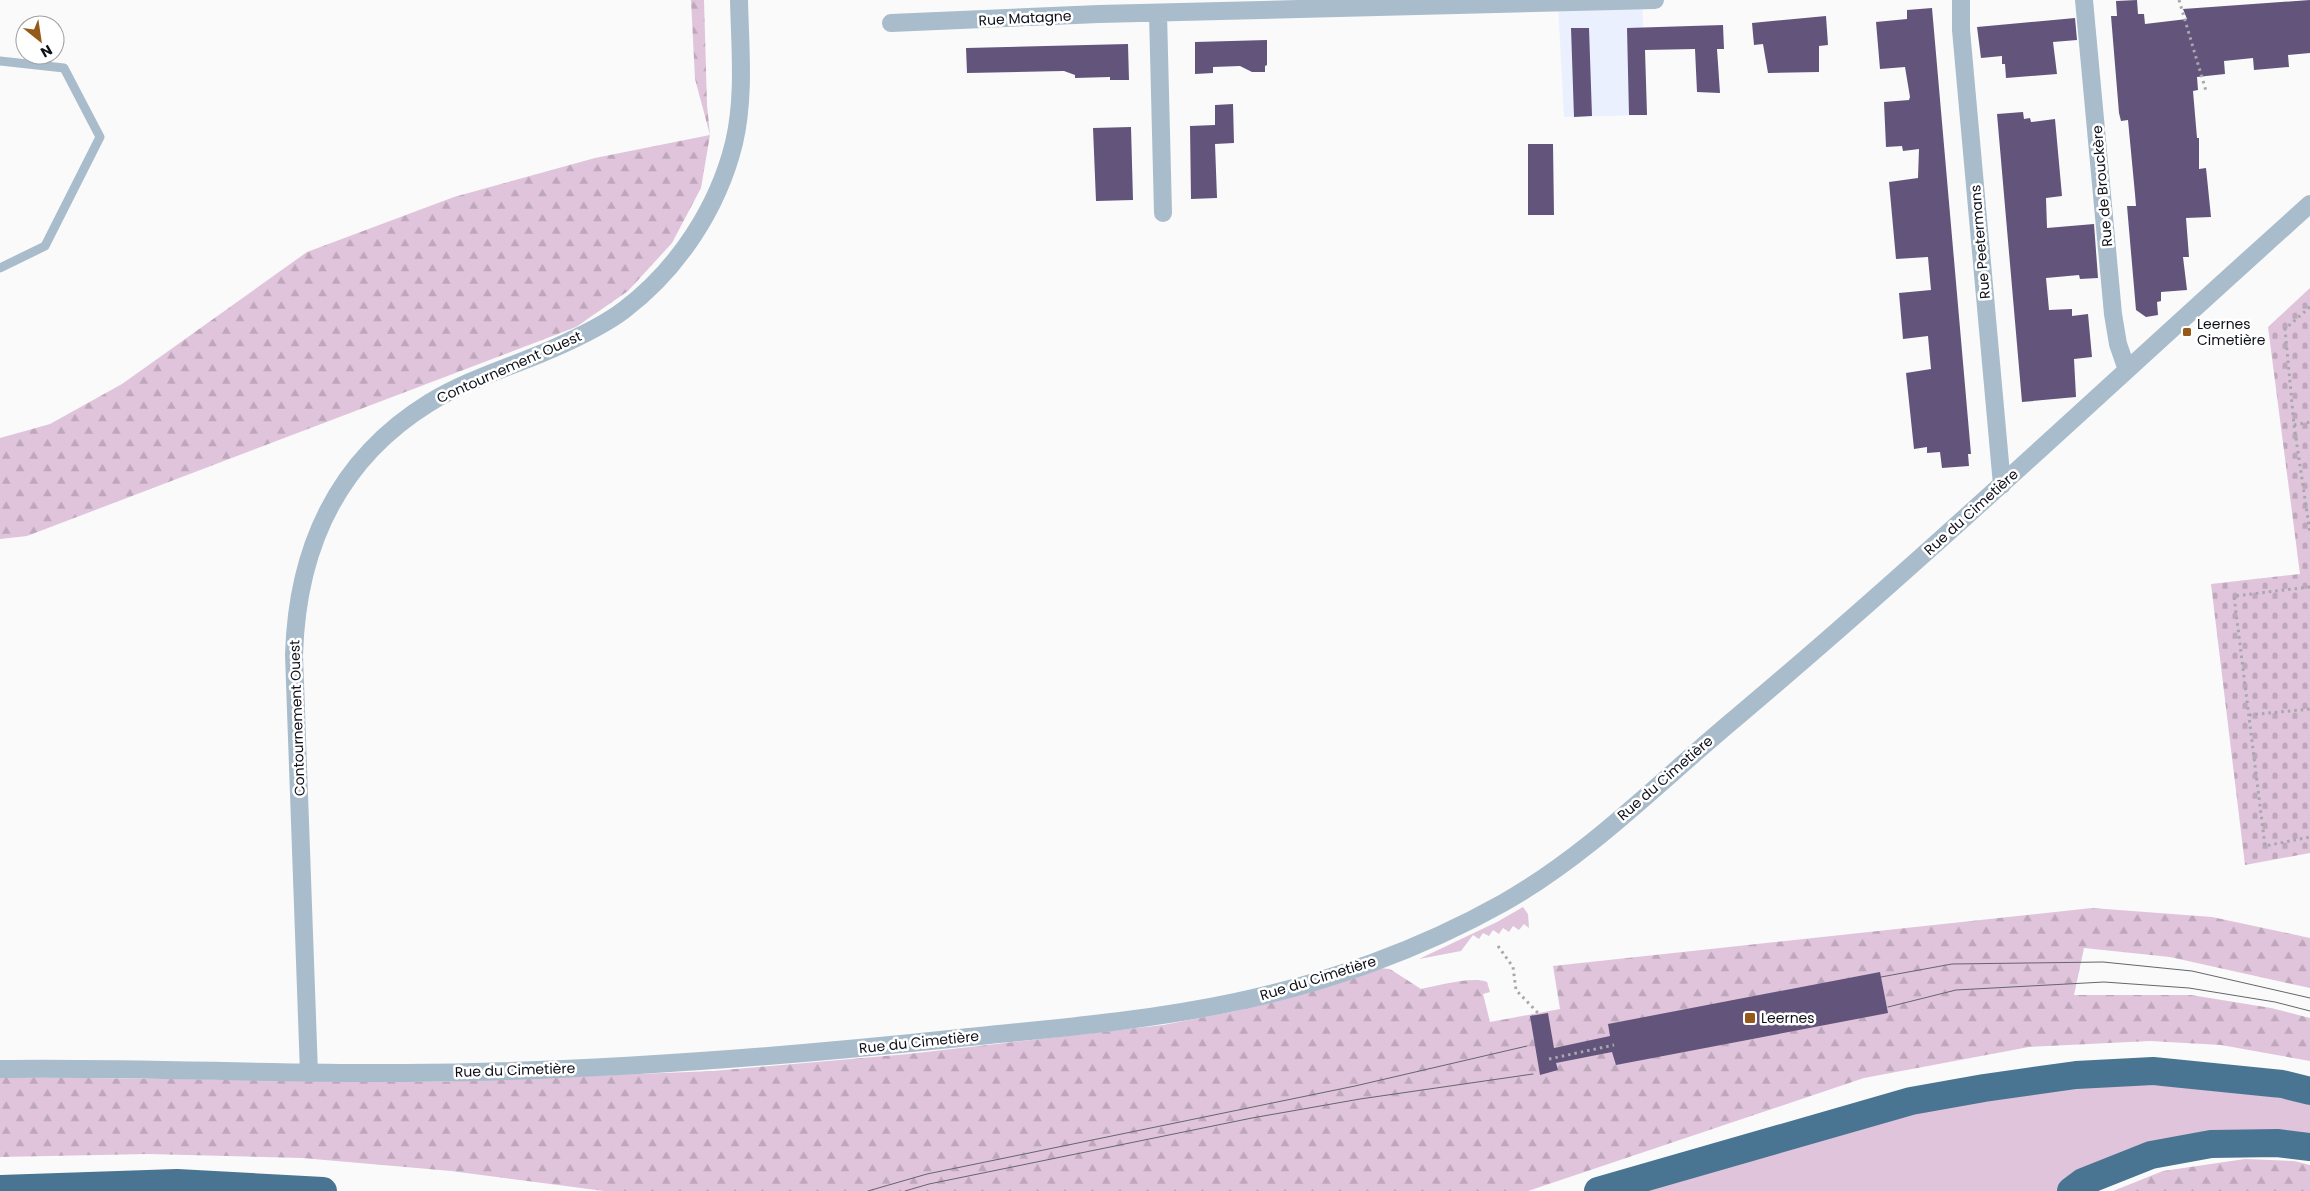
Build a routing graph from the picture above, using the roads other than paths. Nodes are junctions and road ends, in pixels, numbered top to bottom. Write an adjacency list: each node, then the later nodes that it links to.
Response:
1 (739, 0): 17 (street, Contournement Ouest)
2 (1655, 0): 5 (street, Rue Matagne)
3 (1961, 0): 15 (street, Rue Peetermans)
4 (2084, 0): 14 (street, Rue de Brouckère)
5 (1608, 1): 6 (street, Rue Matagne)
6 (1417, 4): 7 (street, Rue Matagne)
7 (1306, 5): 8 (street, Rue Matagne)
8 (1158, 13): 9 (street, Rue Matagne); 12 (street)
9 (892, 23)
10 (0, 60): 13 (lane)
11 (2310, 204): 14 (street, Rue du Cimetière)
12 (1163, 213)
13 (0, 268)
14 (2127, 370): 15 (street, Rue du Cimetière)
15 (2002, 485): 17 (street, Rue du Cimetière)
16 (0, 1069): 17 (street, Rue du Cimetière)
17 (309, 1073)
18 (2310, 1091): 22 (highway)
19 (2310, 1147): 23 (highway)
20 (0, 1189): 21 (highway)
21 (324, 1191)
22 (1598, 1191)
23 (2071, 1191)

